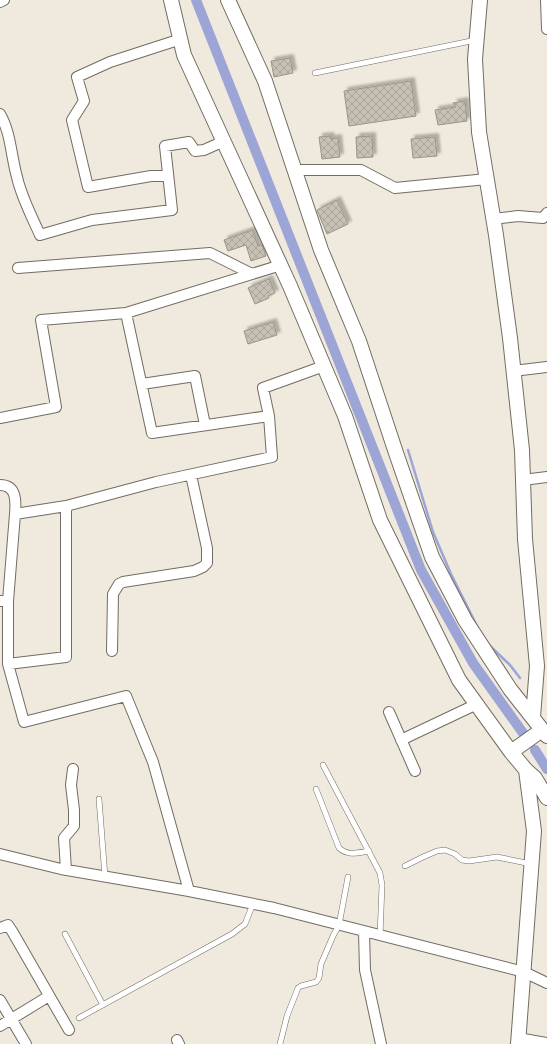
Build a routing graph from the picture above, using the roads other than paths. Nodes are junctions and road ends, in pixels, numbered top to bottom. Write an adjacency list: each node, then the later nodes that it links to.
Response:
1 (4, 0): 6 (street)
2 (171, 0): 8 (street)
3 (228, 0): 13 (street)
4 (480, 0): 9 (street)
5 (546, 0): 7 (street)
6 (0, 2)
7 (547, 29)
8 (181, 39): 12 (street); 14 (street)
9 (477, 40): 10 (lane); 15 (street)
10 (315, 73)
11 (0, 114): 14 (street)
12 (224, 141): 14 (street); 18 (street)
13 (296, 170): 15 (street); 41 (street)
14 (168, 176)
15 (487, 179): 17 (street)
16 (547, 213): 17 (street)
17 (493, 219): 24 (street)
18 (281, 265): 20 (street); 22 (street)
19 (18, 268): 20 (street)
20 (252, 274): 21 (street)
21 (126, 313): 25 (street); 27 (street)
22 (324, 366): 26 (street); 39 (street)
23 (547, 367): 24 (street)
24 (513, 371): 31 (street)
25 (142, 384): 28 (street); 28 (street)
26 (269, 416): 28 (street); 29 (street)
27 (0, 418)
28 (205, 425)
29 (191, 475): 33 (street); 36 (street)
30 (547, 477): 31 (street)
31 (523, 480): 38 (street)
32 (0, 485): 34 (street)
33 (66, 506): 34 (street); 37 (street)
34 (15, 514): 35 (street)
35 (4, 601): 37 (street)
36 (112, 652)
37 (8, 664): 59 (street)
38 (542, 667): 41 (street)
39 (477, 704): 43 (street); 44 (street)
40 (389, 712): 43 (street)
41 (533, 717): 42 (street)
42 (541, 734): 44 (street)
43 (401, 740): 48 (street)
44 (516, 748): 47 (street)
45 (323, 765): 52 (lane)
46 (73, 769): 56 (street)
47 (526, 770): 51 (street); 54 (street)
48 (415, 771)
49 (316, 789): 52 (lane)
50 (99, 798): 57 (lane)
51 (547, 798)
52 (369, 851): 65 (lane)
53 (0, 854): 56 (street)
54 (532, 864): 55 (lane); 66 (street)
55 (405, 866)
56 (66, 870): 57 (street)
57 (105, 877): 59 (street)
58 (348, 877): 61 (lane)
59 (189, 891): 60 (street)
60 (253, 904): 61 (street); 70 (lane)
61 (339, 925): 63 (street); 77 (lane)
62 (0, 928): 68 (street)
63 (364, 932): 65 (street); 78 (street)
64 (65, 934): 70 (lane)
65 (380, 936): 66 (street)
66 (524, 972): 67 (street); 75 (street)
67 (547, 983)
68 (49, 996): 71 (street); 74 (street)
69 (0, 1000): 71 (street)
70 (103, 1005): 72 (lane)
71 (11, 1018): 73 (street); 76 (street)
72 (79, 1018)
73 (0, 1026)
74 (69, 1030)
75 (518, 1041): 79 (street)
76 (26, 1044)
77 (280, 1044)
78 (381, 1044)
79 (547, 1044)

